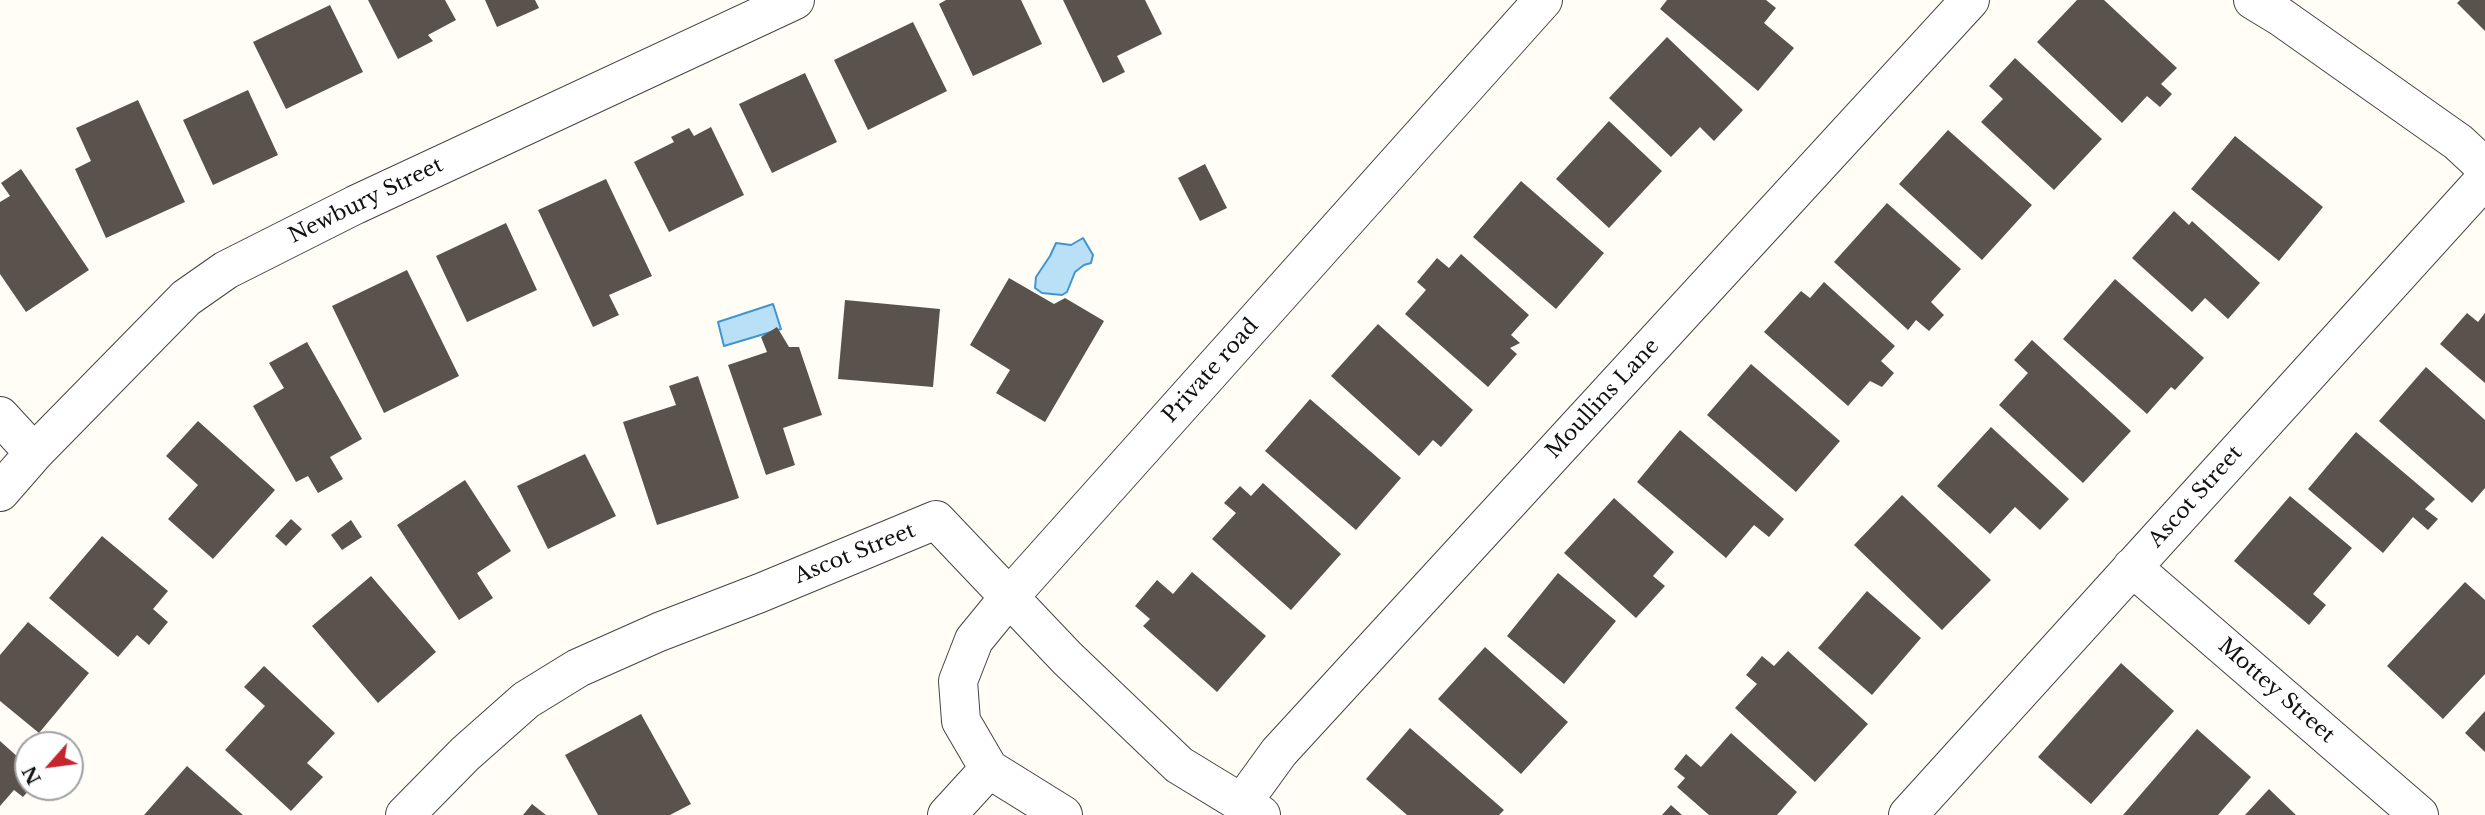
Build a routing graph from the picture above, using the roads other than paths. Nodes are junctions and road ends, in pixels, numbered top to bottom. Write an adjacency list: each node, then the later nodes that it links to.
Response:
1 (795, 0): 8 (street, Newbury Street)
2 (1543, 0): 11 (street, Private road)
3 (1970, 0): 13 (street, Moullins Lane)
4 (2253, 0): 5 (street)
5 (2485, 167)
6 (2485, 179): 10 (street, Ascot Street)
7 (0, 416): 8 (street)
8 (34, 453): 9 (street, Newbury Street)
9 (0, 492)
10 (2132, 567): 17 (street, Ascot Street); 18 (street, Mottey Street)
11 (1010, 596): 12 (street, Private road); 13 (street, Ascot Street); 14 (street, Ascot Street)
12 (989, 769): 15 (street); 16 (street)
13 (1252, 809)
14 (405, 815)
15 (947, 815)
16 (1063, 815)
17 (1908, 815)
18 (2419, 815)

